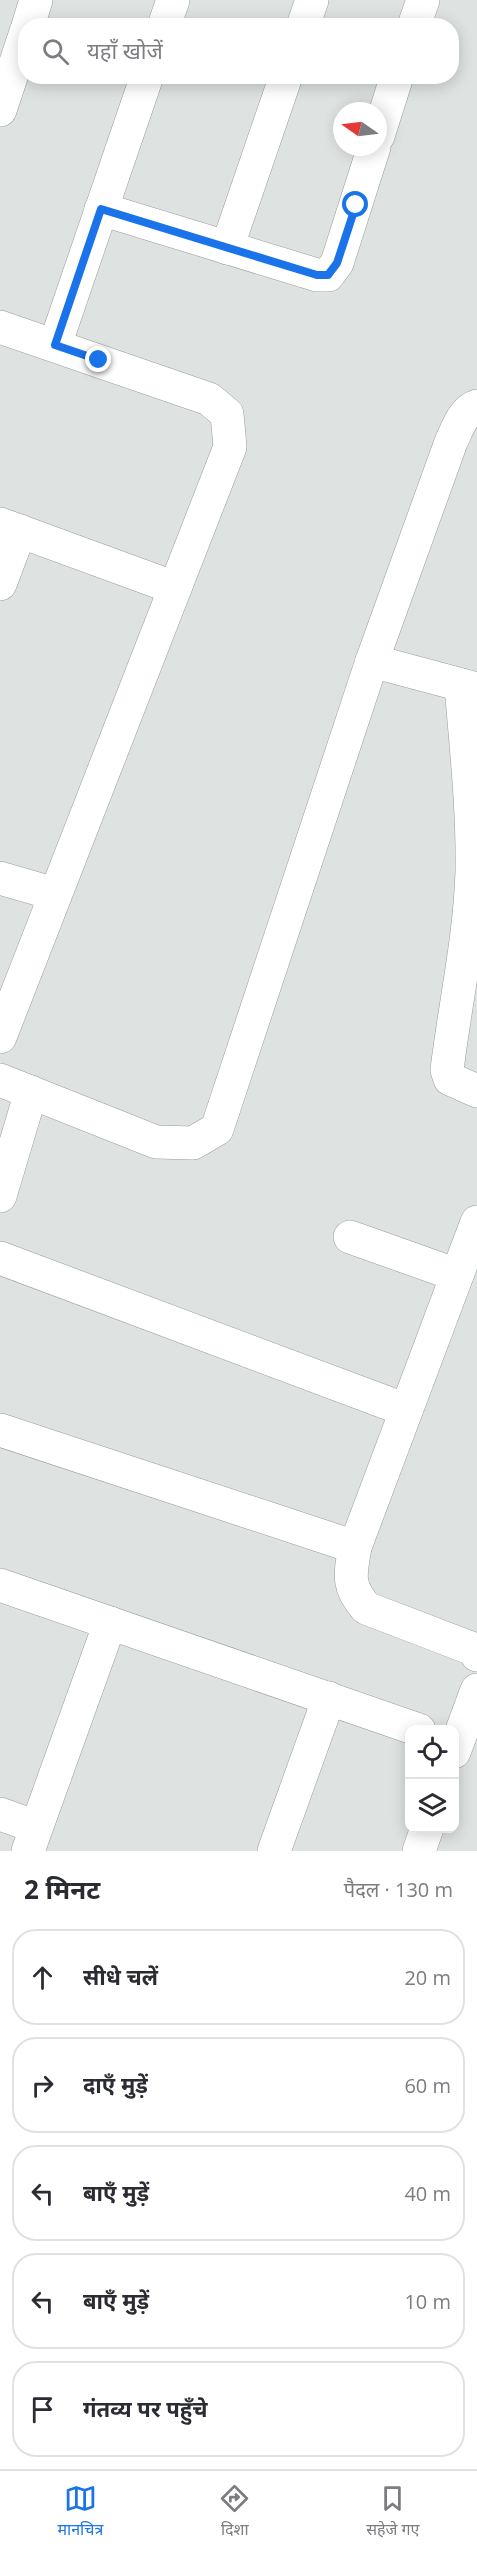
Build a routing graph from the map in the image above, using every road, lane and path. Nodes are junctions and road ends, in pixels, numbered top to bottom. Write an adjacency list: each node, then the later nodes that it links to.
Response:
1 (36, 0): 5 (street)
2 (173, 0): 6 (street)
3 (312, 0): 7 (street)
4 (423, 0): 8 (street)
5 (30, 18)
6 (167, 18)
7 (306, 18)
8 (417, 18)
9 (18, 56): 14 (street)
10 (144, 84): 16 (street)
11 (283, 84): 17 (street)
12 (394, 84): 13 (street)
13 (387, 108)
14 (0, 110)
15 (371, 156): 17 (street)
16 (101, 209): 17 (street); 19 (street)
17 (227, 248)
18 (0, 327): 19 (street)
19 (55, 345): 23 (street)
20 (477, 406): 24 (street)
21 (10, 527): 22 (street); 23 (street)
22 (0, 584)
23 (175, 588): 28 (street)
24 (372, 661): 25 (street); 32 (street)
25 (469, 687): 26 (street)
26 (474, 814): 31 (street)
27 (0, 878): 28 (street)
28 (54, 894): 29 (street)
29 (0, 1037)
30 (0, 1080): 32 (street)
31 (477, 1091)
32 (31, 1092): 33 (street)
33 (0, 1196)
34 (477, 1222): 37 (street)
35 (350, 1237): 37 (street)
36 (0, 1258): 38 (street)
37 (457, 1275): 38 (street)
38 (406, 1410): 40 (street)
39 (0, 1430): 40 (street)
40 (355, 1547): 43 (street)
41 (0, 1585): 42 (street)
42 (110, 1623): 45 (street); 50 (street)
43 (476, 1643)
44 (477, 1690): 47 (street)
45 (328, 1698): 46 (street); 51 (street)
46 (406, 1725)
47 (461, 1747)
48 (0, 1814): 50 (street)
49 (425, 1833): 52 (street)
50 (32, 1839)
51 (274, 1851)
52 (419, 1851)

